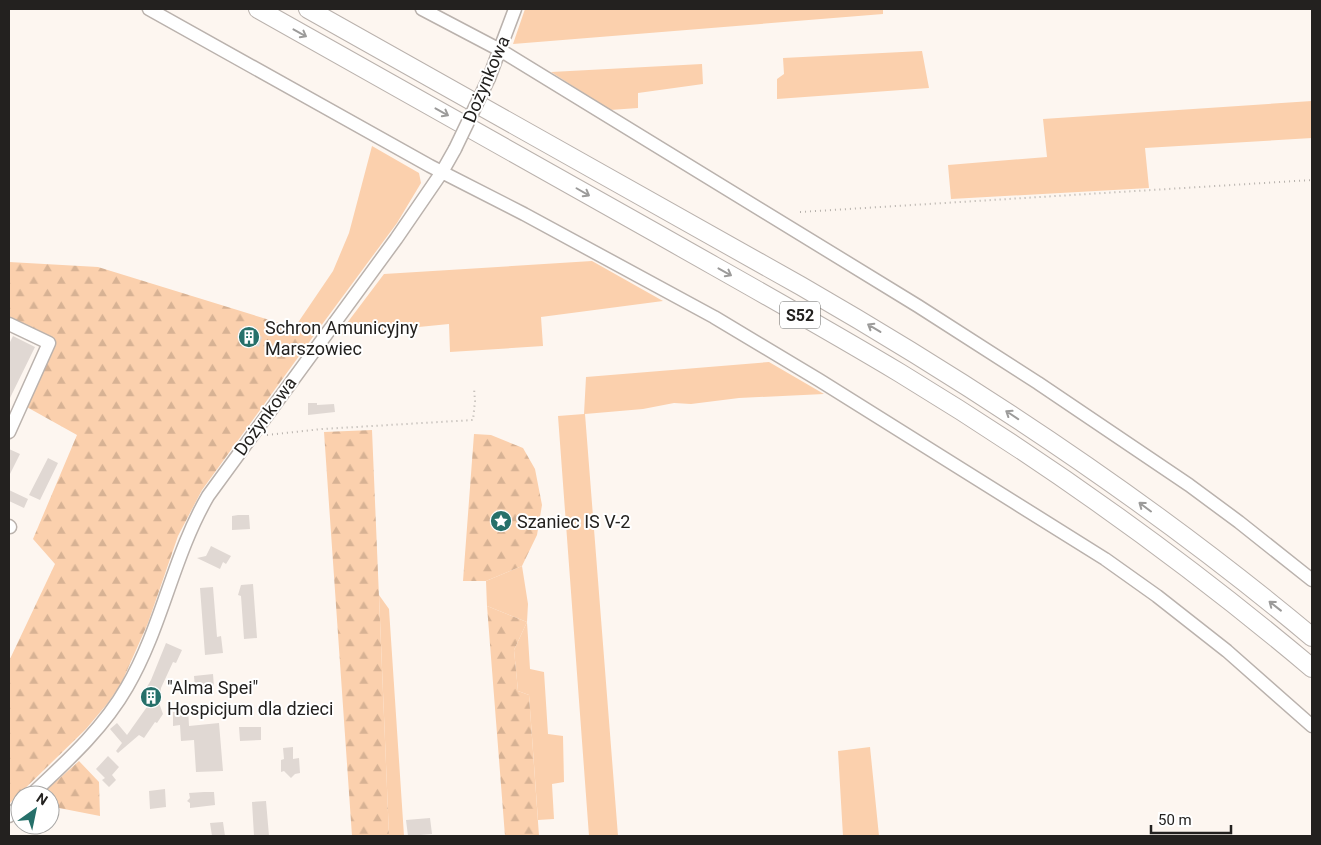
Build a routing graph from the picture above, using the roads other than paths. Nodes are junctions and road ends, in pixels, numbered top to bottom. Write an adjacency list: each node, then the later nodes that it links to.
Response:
1 (149, 9): 7 (street)
2 (258, 9): 12 (highway, S52, one-way to 12)
3 (308, 9): 11 (highway, S52, one-way to 3)
4 (422, 9): 6 (street)
5 (515, 9): 6 (street, Dożynkowa)
6 (500, 50): 7 (street, Dożynkowa, bridge); 10 (street)
7 (442, 172): 13 (street); 14 (street, Dożynkowa)
8 (9, 324): 9 (street)
9 (10, 425)
10 (1312, 580)
11 (1312, 637)
12 (1312, 668)
13 (1312, 726)
14 (41, 785)

